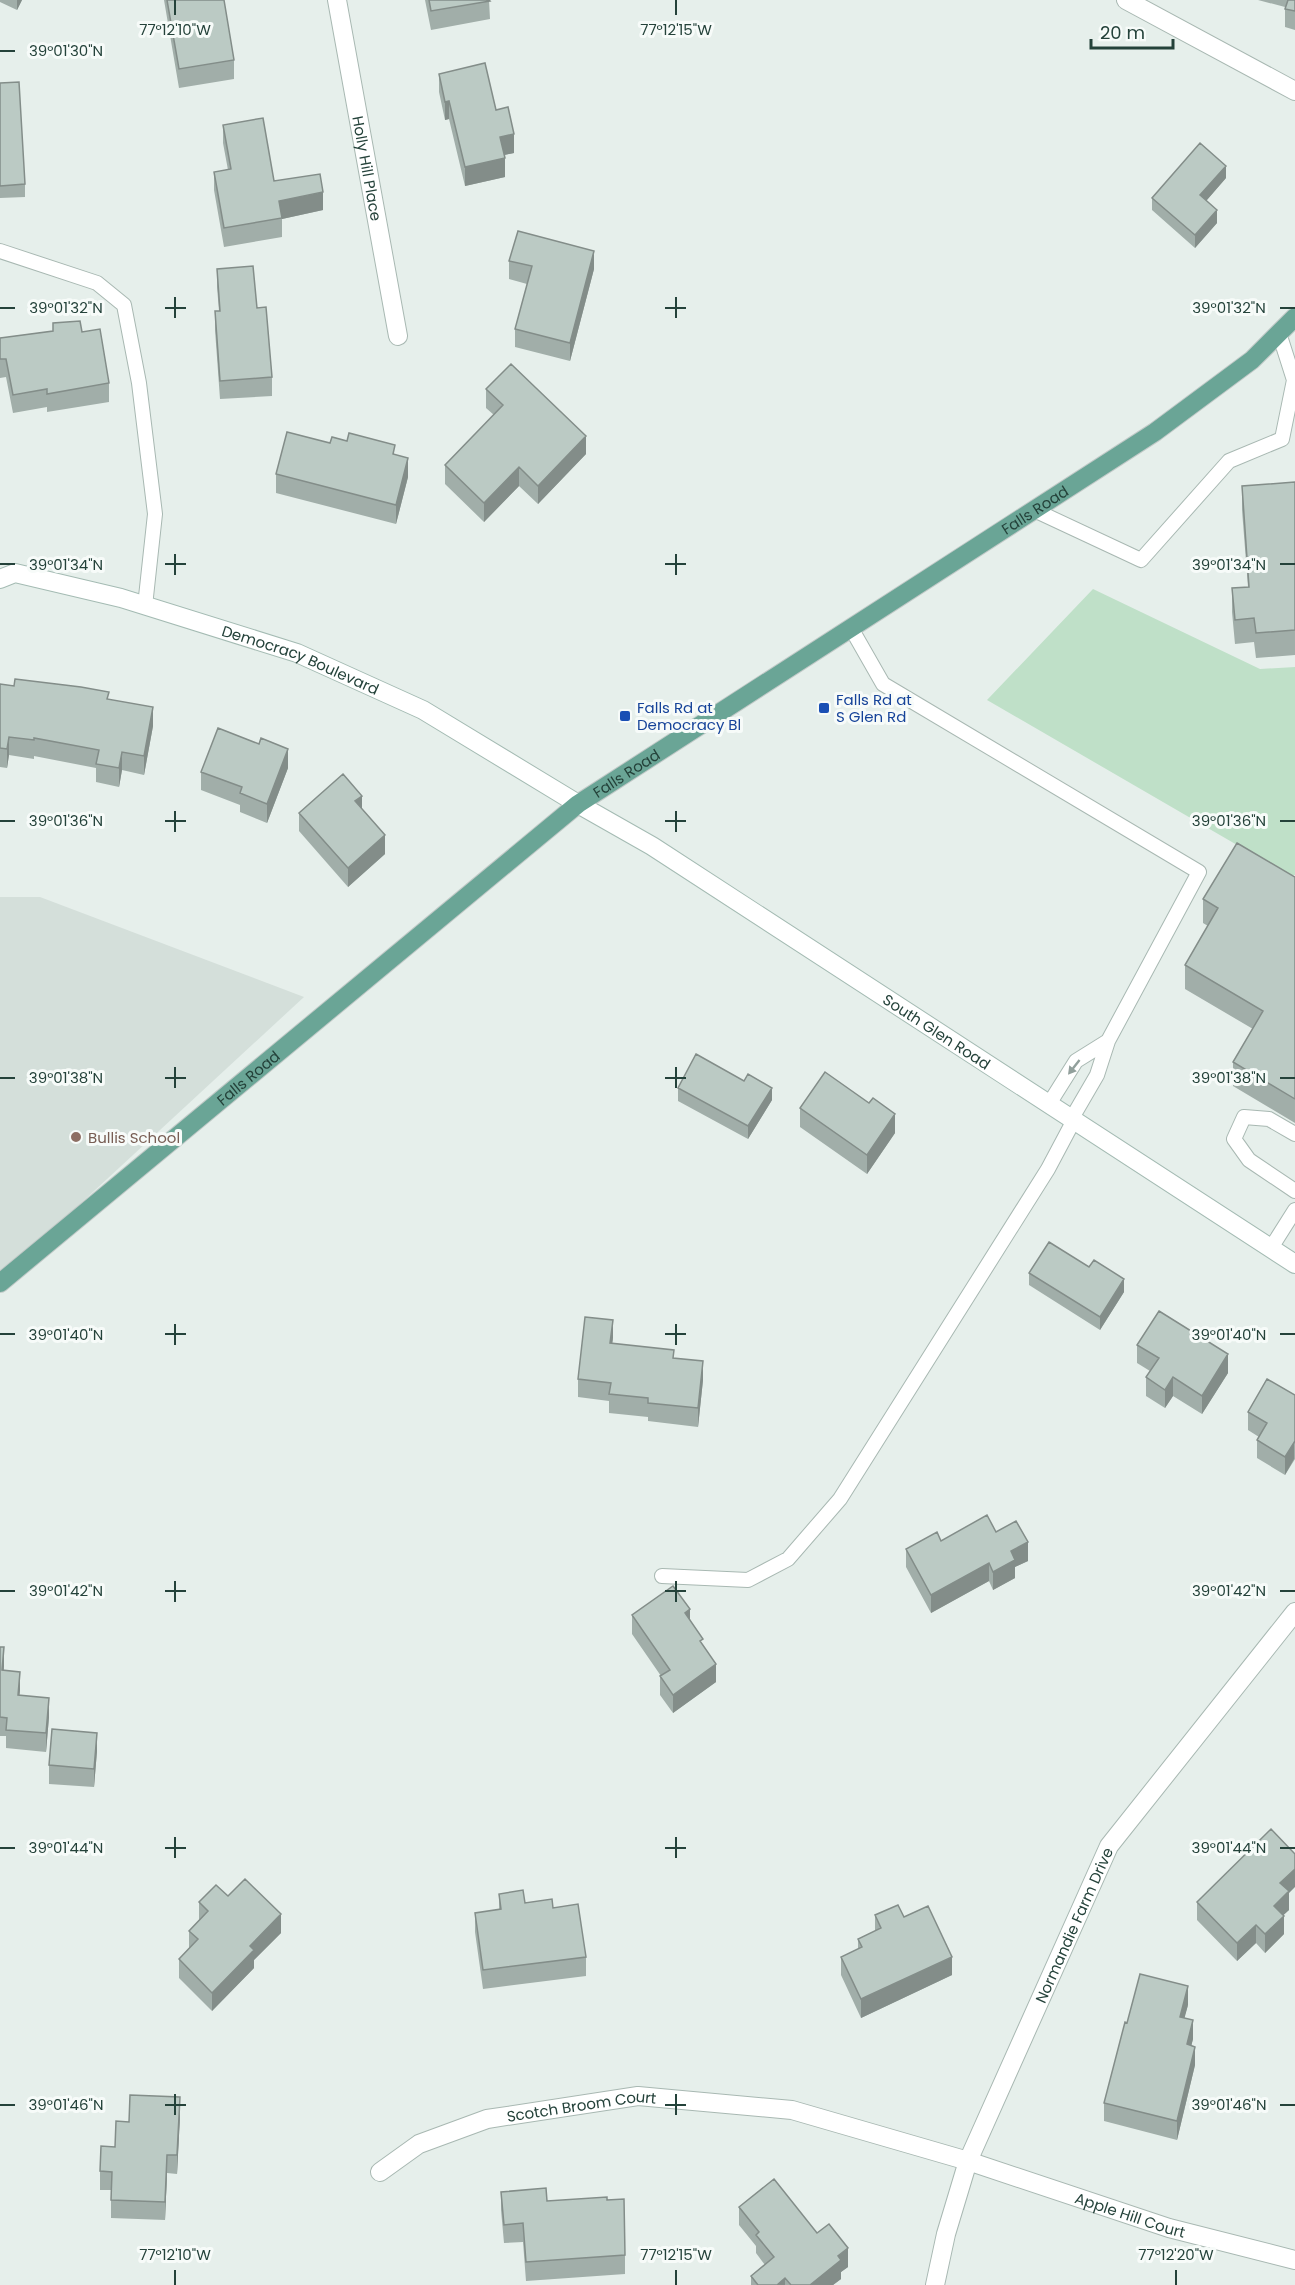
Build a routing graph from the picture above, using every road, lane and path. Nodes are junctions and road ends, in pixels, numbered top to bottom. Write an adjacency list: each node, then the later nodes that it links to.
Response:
1 (337, 0): 7 (street, Holly Hill Place)
2 (1126, 0): 3 (street)
3 (1295, 91)
4 (0, 251): 10 (lane)
5 (1295, 317): 6 (main road, Falls Road)
6 (1279, 333): 8 (main road, Falls Road); 8 (lane)
7 (398, 336)
8 (1034, 510): 11 (main road, Falls Road)
9 (0, 579): 10 (street, Democracy Boulevard)
10 (145, 606): 12 (street, Democracy Boulevard)
11 (851, 628): 12 (main road, Falls Road); 13 (lane)
12 (578, 804): 14 (street, South Glen Road); 21 (main road, Falls Road)
13 (1108, 1041): 14 (lane, one-way to 14); 15 (lane)
14 (1049, 1104): 15 (street, South Glen Road)
15 (1073, 1119): 19 (street, South Glen Road); 22 (lane)
16 (1295, 1134): 17 (lane)
17 (1295, 1191)
18 (1295, 1210): 19 (lane)
19 (1271, 1248): 20 (street, South Glen Road)
20 (1295, 1264)
21 (0, 1283)
22 (662, 1576)
23 (1295, 1612): 24 (street, Normandie Farm Drive)
24 (968, 2161): 25 (street, Scotch Broom Court); 26 (street, Apple Hill Court); 27 (street, Normandie Farm Drive)
25 (380, 2172)
26 (1295, 2260)
27 (935, 2285)

